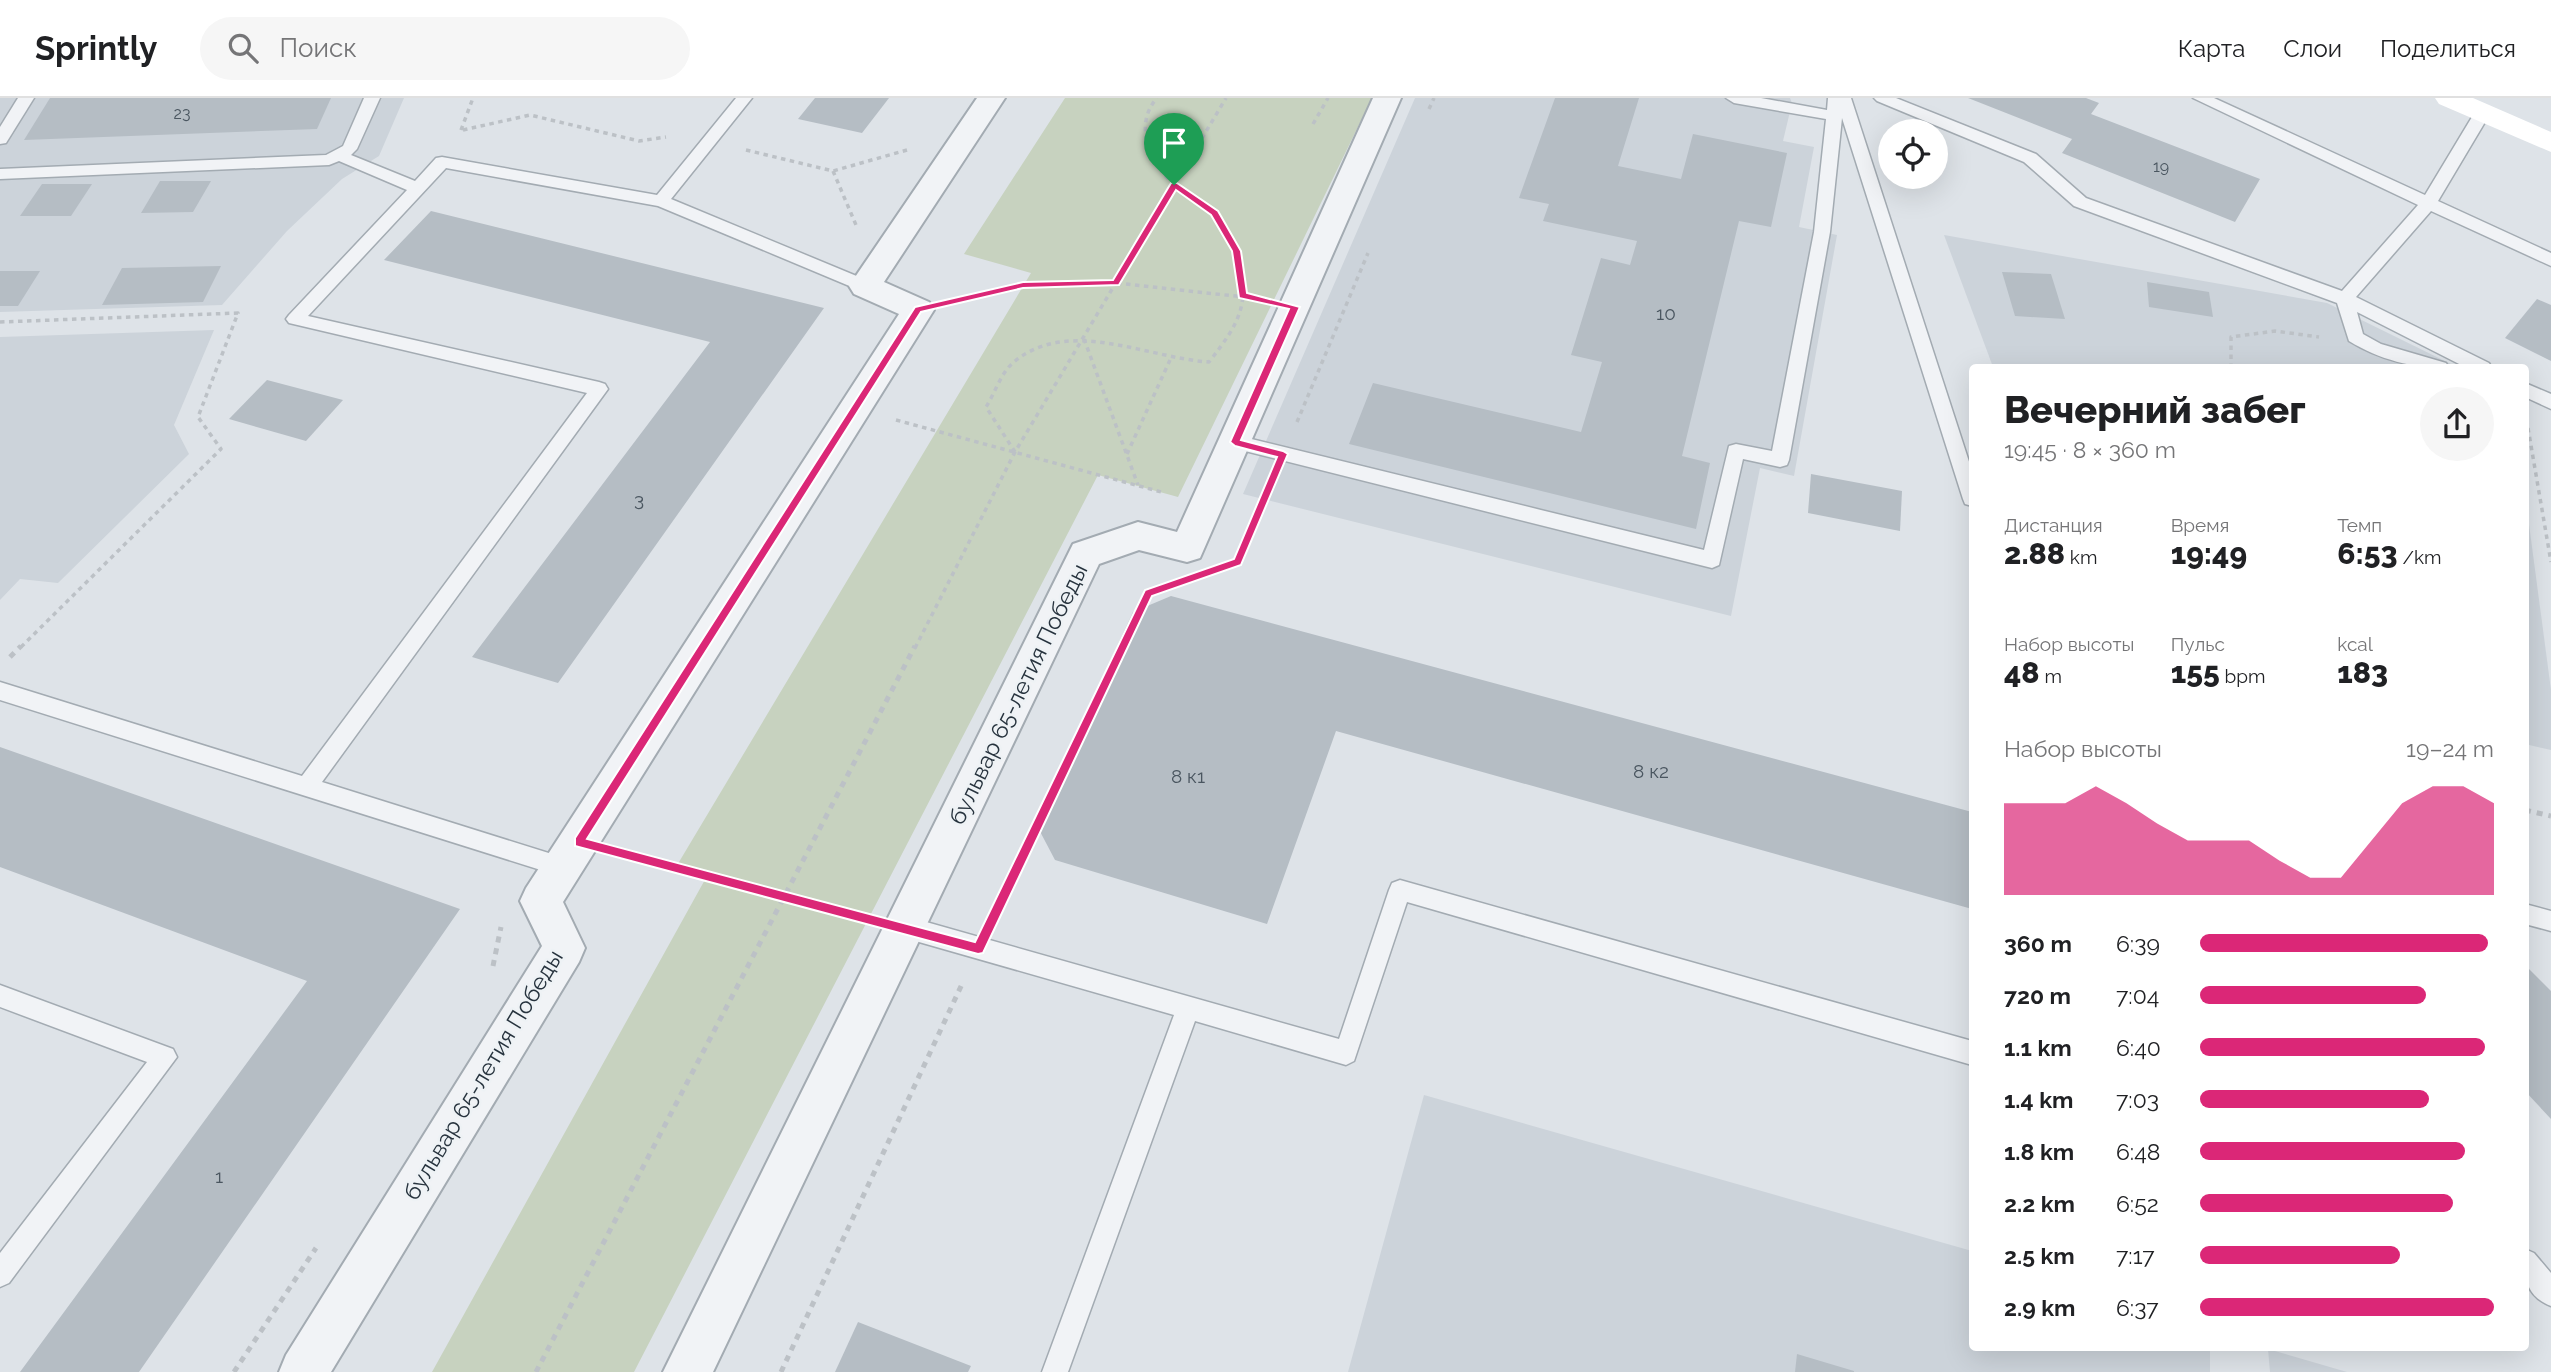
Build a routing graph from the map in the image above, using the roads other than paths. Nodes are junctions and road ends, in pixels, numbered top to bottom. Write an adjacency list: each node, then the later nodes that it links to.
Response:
1 (26, 98): 13 (lane)
2 (372, 98): 15 (lane)
3 (744, 98): 18 (lane)
4 (991, 98): 21 (street)
5 (1387, 98): 27 (street, бульвар 65-летия Победы)
6 (1734, 98): 11 (lane)
7 (1843, 98): 28 (lane)
8 (1882, 98): 22 (lane)
9 (2201, 98): 19 (lane)
10 (2449, 98): 12 (main road)
11 (1835, 107): 27 (lane)
12 (2483, 112): 14 (main road); 19 (lane)
13 (0, 139)
14 (2551, 142)
15 (339, 155): 16 (lane); 17 (lane)
16 (0, 174)
17 (417, 188): 18 (lane); 30 (lane)
18 (661, 201): 21 (lane)
19 (2428, 204): 20 (lane); 22 (lane)
20 (2551, 260)
21 (865, 286): 31 (street, бульвар 65-летия Победы)
22 (2345, 299): 23 (lane); 24 (lane)
23 (2426, 364)
24 (2475, 364)
25 (2529, 390): 26 (lane)
26 (2551, 402)
27 (1235, 442): 34 (street, бульвар 65-летия Победы)
28 (1969, 490)
29 (0, 691): 30 (lane)
30 (306, 787): 31 (lane)
31 (571, 854): 41 (street, бульвар 65-летия Победы)
32 (2529, 915): 33 (lane)
33 (2551, 921)
34 (905, 927): 36 (lane); 42 (street, бульвар 65-летия Победы)
35 (0, 996): 39 (lane)
36 (1188, 1007): 37 (lane); 43 (lane)
37 (1969, 1052)
38 (2529, 1267): 40 (lane)
39 (0, 1274)
40 (2551, 1293)
41 (303, 1372)
42 (687, 1372)
43 (1055, 1372)

